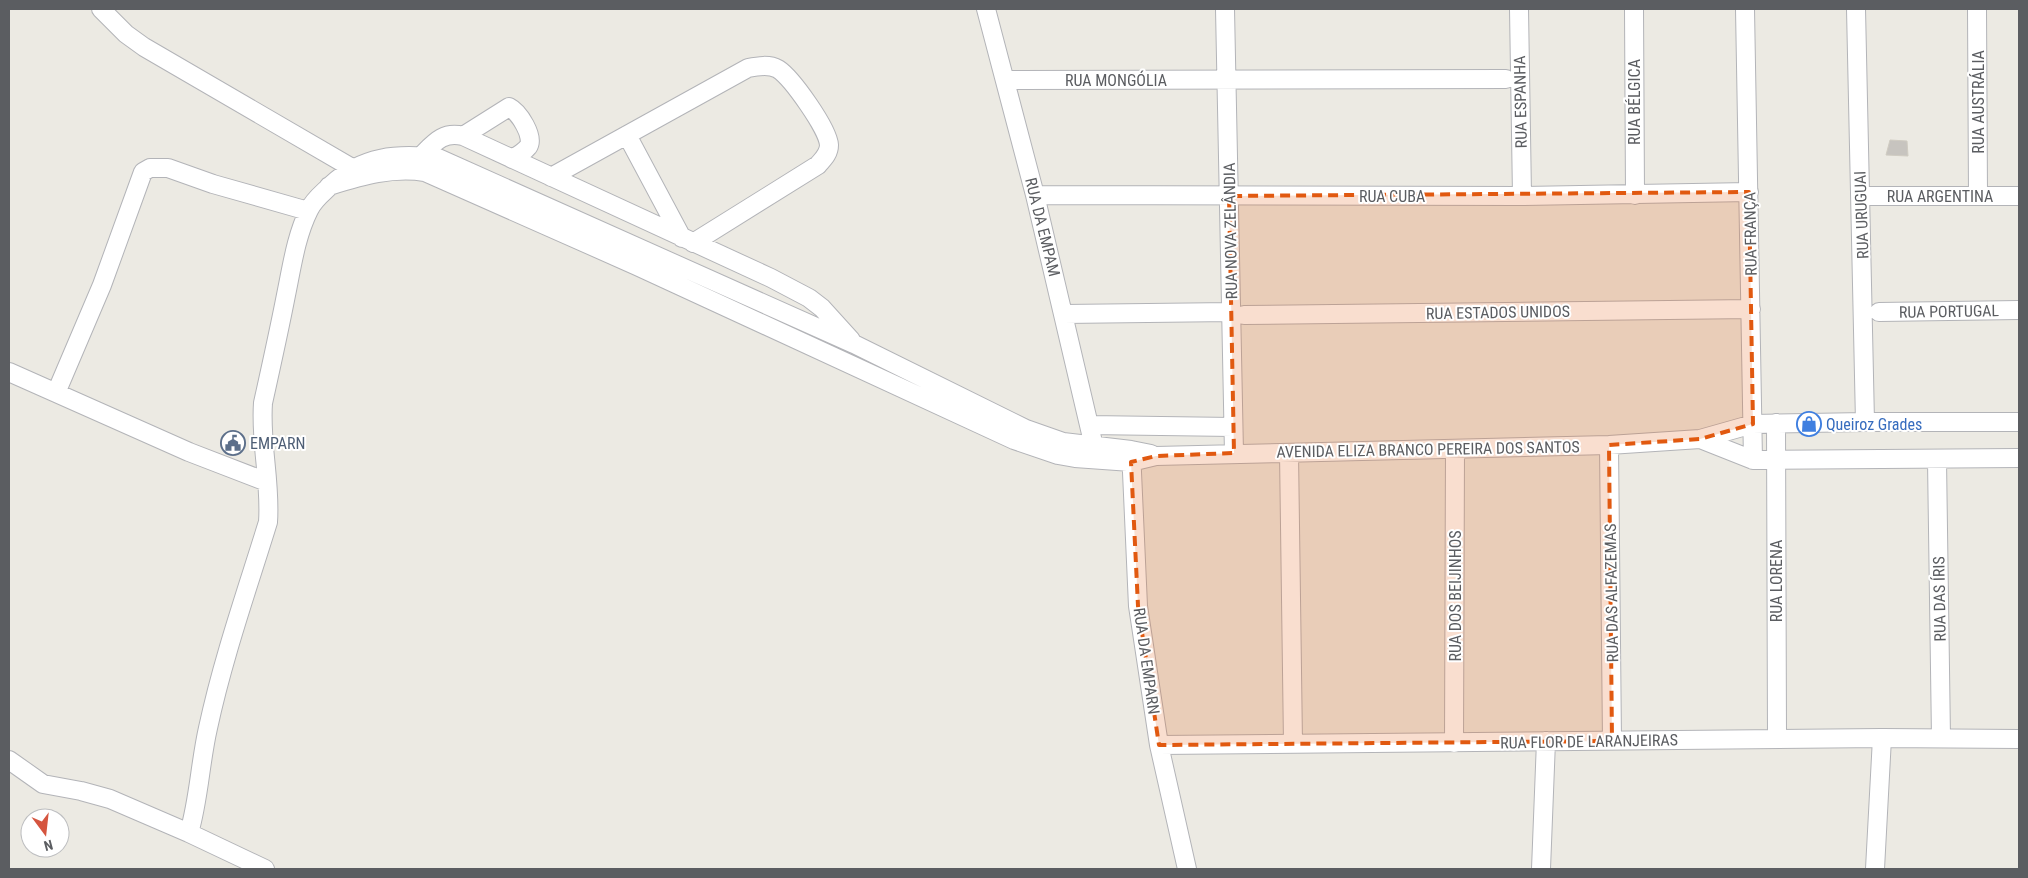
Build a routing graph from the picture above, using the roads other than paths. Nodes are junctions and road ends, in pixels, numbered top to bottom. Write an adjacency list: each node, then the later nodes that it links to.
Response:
1 (101, 9): 16 (street)
2 (986, 9): 11 (street, RUA DA EMPAM)
3 (1225, 9): 9 (street, RUA NOVA ZELÂNDIA)
4 (1519, 9): 23 (street, RUA ESPANHA)
5 (1634, 9): 21 (street, RUA BÉLGICA)
6 (1745, 9): 19 (street, RUA FRANÇA)
7 (1856, 9): 24 (street, RUA URUGUAI)
8 (1977, 9): 25 (street, RUA AUSTRÁLIA)
9 (1226, 79): 10 (street, RUA MONGÓLIA); 11 (street, RUA MONGÓLIA); 22 (street, RUA NOVA ZELÂNDIA)
10 (1506, 79)
11 (1006, 80): 20 (street, RUA DA EMPAM)
12 (628, 135): 17 (street); 30 (street); 30 (street)
13 (463, 136): 14 (street); 15 (street); 15 (street)
14 (421, 156): 16 (street); 29 (street)
15 (512, 159): 17 (street)
16 (352, 168): 18 (street)
17 (551, 177): 27 (street)
18 (330, 186): 28 (street); 31 (street)
19 (1749, 192): 21 (street, RUA CUBA); 32 (street, RUA FRANÇA)
20 (1035, 195): 22 (street, RUA CUBA); 35 (street, RUA DA EMPAM)
21 (1635, 195): 23 (street, RUA CUBA)
22 (1229, 196): 23 (street, RUA CUBA); 36 (street, RUA NOVA ZELÂNDIA)
23 (1522, 196)
24 (1860, 196): 25 (street, RUA ARGENTINA); 40 (street, RUA URUGUAI)
25 (1978, 196): 26 (street, RUA ARGENTINA)
26 (2019, 196)
27 (621, 210): 29 (street); 30 (street)
28 (308, 211): 39 (street); 57 (street)
29 (610, 234): 31 (street); 37 (street)
30 (688, 240): 37 (street)
31 (602, 250): 49 (street)
32 (1751, 309): 36 (street, RUA ESTADOS UNIDOS); 43 (street, RUA FRANÇA)
33 (2019, 310): 34 (street, RUA PORTUGAL)
34 (1879, 312)
35 (1064, 314): 36 (street, RUA ESTADOS UNIDOS); 44 (street, RUA DA EMPAM)
36 (1238, 314): 45 (street, RUA NOVA ZELÂNDIA)
37 (854, 344): 49 (street)
38 (9, 372): 39 (street)
39 (56, 392): 57 (street)
40 (1865, 422): 41 (street, AVENIDA ELIZA BRANCO PEREIRA DOS SANTOS); 42 (street, AVENIDA ELIZA BRANCO PEREIRA DOS SANTOS)
41 (2019, 422)
42 (1776, 423): 43 (street, AVENIDA ELIZA BRANCO PEREIRA DOS SANTOS); 56 (street, RUA LORENA)
43 (1753, 424): 46 (street, AVENIDA ELIZA BRANCO PEREIRA DOS SANTOS); 54 (street, RUA FRANÇA)
44 (1089, 425): 45 (street); 49 (street, RUA DA EMPAM)
45 (1234, 427): 50 (street, RUA NOVA ZELÂNDIA)
46 (1700, 439): 47 (street, AVENIDA ELIZA BRANCO PEREIRA DOS SANTOS); 54 (street, AVENIDA ELIZA BRANCO PEREIRA DOS SANTOS)
47 (1609, 445): 48 (street, AVENIDA ELIZA BRANCO PEREIRA DOS SANTOS); 63 (street, RUA DAS ALFAZEMAS)
48 (1455, 449): 51 (street, AVENIDA ELIZA BRANCO PEREIRA DOS SANTOS); 65 (street, RUA DOS BEIJINHOS)
49 (1095, 453): 52 (street, AVENIDA ELIZA BRANCO PEREIRA DOS SANTOS)
50 (1234, 453): 51 (street, AVENIDA ELIZA BRANCO PEREIRA DOS SANTOS); 52 (street, AVENIDA ELIZA BRANCO PEREIRA DOS SANTOS)
51 (1289, 453): 64 (street)
52 (1131, 456): 66 (street, RUA DA EMPARN)
53 (2019, 458): 55 (street, AVENIDA ELIZA BRANCO PEREIRA DOS SANTOS)
54 (1753, 460): 56 (street, AVENIDA ELIZA BRANCO PEREIRA DOS SANTOS)
55 (1937, 460): 56 (street, AVENIDA ELIZA BRANCO PEREIRA DOS SANTOS); 59 (street, RUA DAS ÍRIS)
56 (1775, 461): 60 (street, RUA LORENA)
57 (267, 482): 68 (street)
58 (1882, 738): 59 (street, RUA FLOR DE LARANJEIRAS); 60 (street, RUA FLOR DE LARANJEIRAS); 72 (street)
59 (1941, 738): 61 (street, RUA FLOR DE LARANJEIRAS)
60 (1777, 739): 63 (street, RUA FLOR DE LARANJEIRAS)
61 (2019, 739)
62 (1546, 741): 63 (street, RUA FLOR DE LARANJEIRAS); 65 (street, RUA FLOR DE LARANJEIRAS); 71 (street)
63 (1612, 741)
64 (1293, 743): 65 (street, RUA FLOR DE LARANJEIRAS); 66 (street, RUA FLOR DE LARANJEIRAS)
65 (1454, 743)
66 (1159, 745): 70 (street, RUA DA EMPARN)
67 (9, 760): 68 (street)
68 (189, 833): 69 (street)
69 (265, 869)
70 (1187, 869)
71 (1541, 869)
72 (1875, 869)

